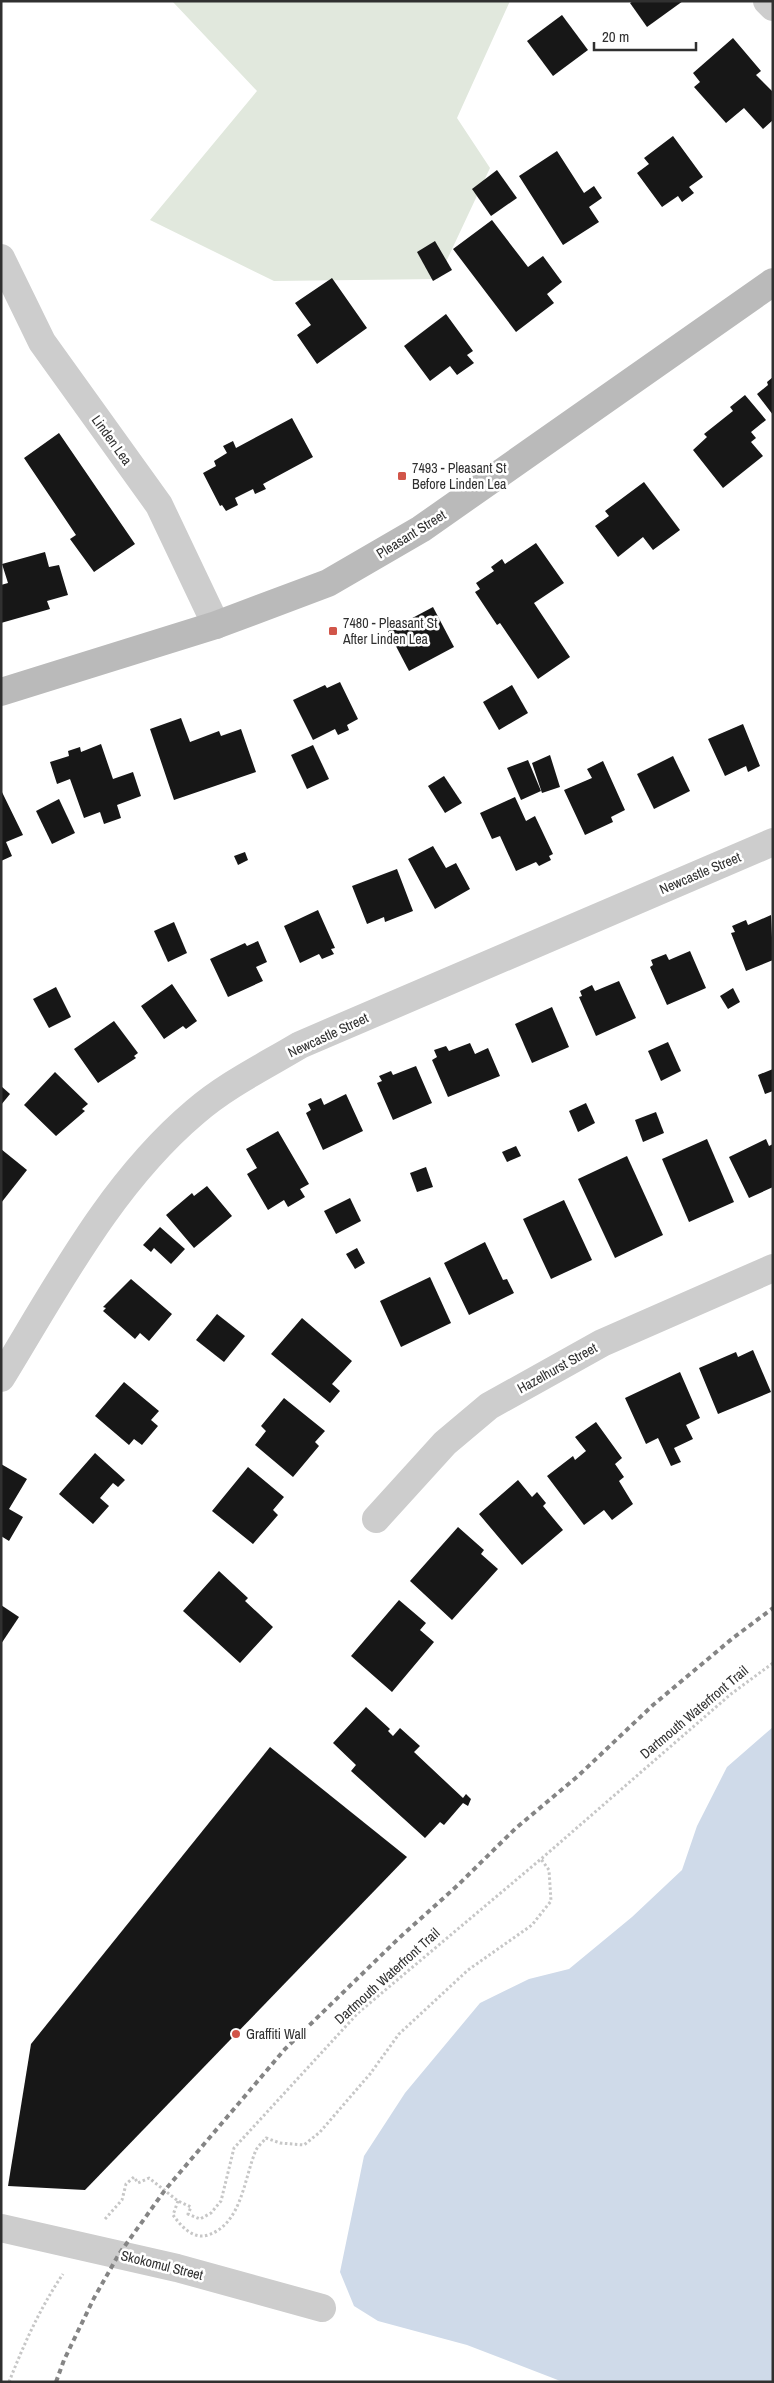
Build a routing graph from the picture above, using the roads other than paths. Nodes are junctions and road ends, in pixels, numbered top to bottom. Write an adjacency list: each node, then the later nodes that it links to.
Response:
1 (767, 1): 2 (street)
2 (773, 7)
3 (1, 258): 5 (street, Linden Lea)
4 (773, 282): 5 (main road, Pleasant Street)
5 (216, 625): 6 (main road, Pleasant Street)
6 (1, 692)
7 (773, 842): 9 (street, Newcastle Street)
8 (773, 1268): 10 (street, Hazelhurst Street)
9 (1, 1378)
10 (376, 1519)
11 (1, 2228): 12 (street, Skokomul Street)
12 (322, 2308)

